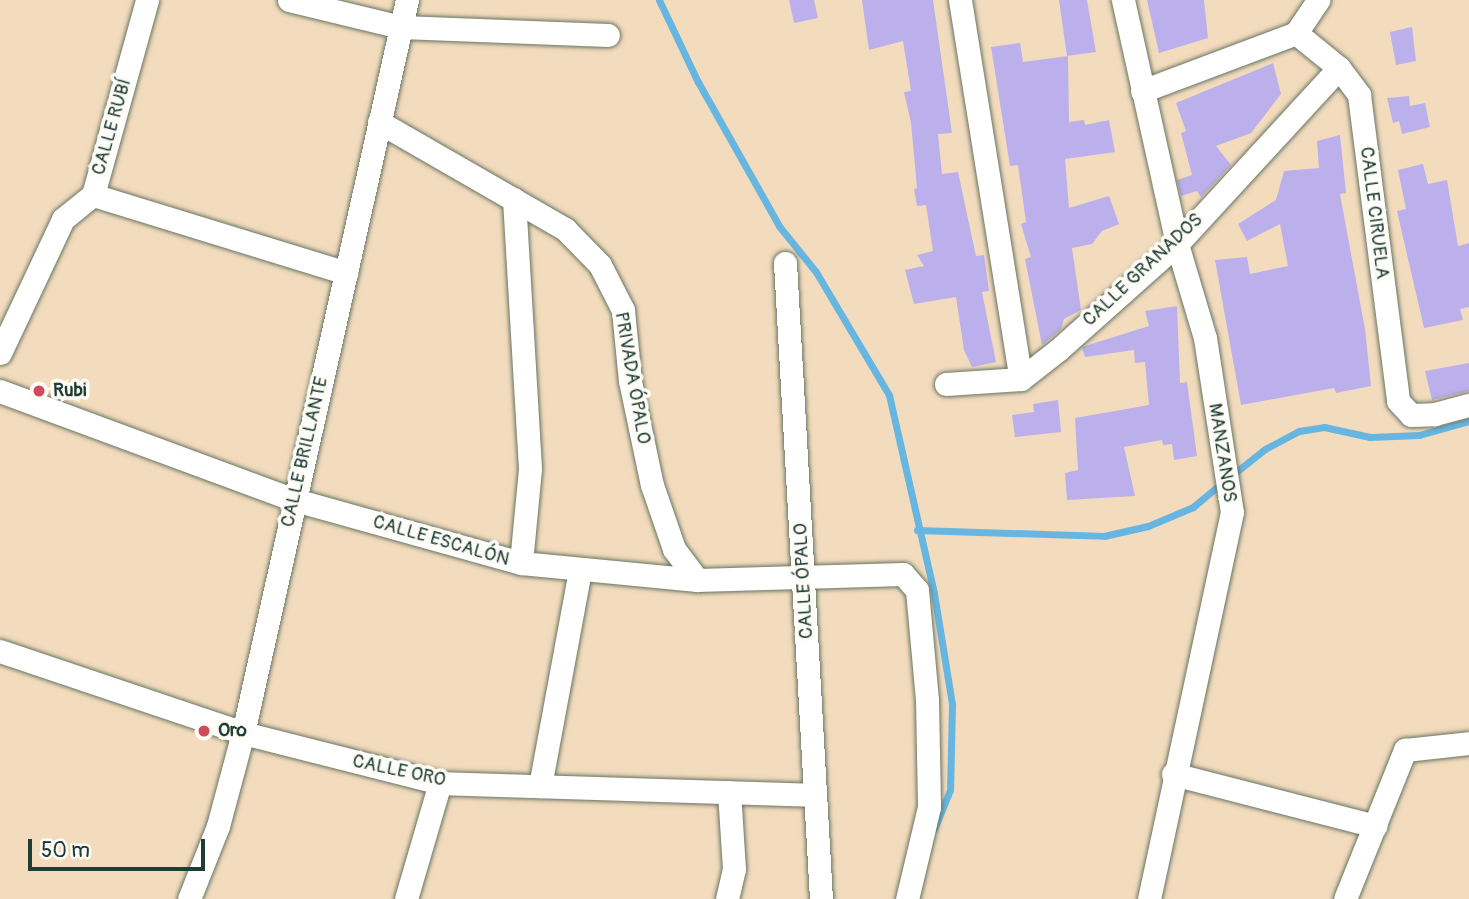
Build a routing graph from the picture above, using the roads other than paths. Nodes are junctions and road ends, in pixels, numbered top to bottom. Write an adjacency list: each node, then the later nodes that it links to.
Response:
1 (148, 0): 13 (street, CALLE RUBÍ)
2 (289, 0): 7 (street)
3 (407, 0): 7 (street, CALLE BRILLANTE)
4 (960, 0): 19 (street)
5 (1123, 0): 11 (street, MANZANOS)
6 (1318, 0): 8 (street)
7 (401, 27): 9 (street); 12 (street, CALLE BRILLANTE)
8 (1296, 33): 10 (street, CALLE CIRUELA); 11 (street)
9 (608, 35)
10 (1339, 68): 15 (street, CALLE GRANADOS); 22 (street, CALLE CIRUELA)
11 (1142, 91): 15 (street, MANZANOS)
12 (379, 122): 14 (street, PRIVADA ÓPALO); 17 (street, CALLE BRILLANTE)
13 (93, 195): 17 (street); 18 (street, CALLE RUBÍ)
14 (514, 199): 24 (street); 27 (street, PRIVADA ÓPALO)
15 (1177, 244): 19 (street, CALLE GRANADOS); 31 (street, MANZANOS)
16 (785, 263): 26 (street, CALLE ÓPALO)
17 (345, 273): 23 (street, CALLE BRILLANTE)
18 (0, 354)
19 (1021, 379): 20 (street)
20 (946, 384)
21 (0, 391): 23 (street, CALLE ESCALÓN)
22 (1469, 405)
23 (295, 500): 24 (street, CALLE ESCALÓN); 29 (street, CALLE BRILLANTE)
24 (521, 563): 25 (street, CALLE ESCALÓN)
25 (580, 570): 27 (street, CALLE ESCALÓN); 33 (street)
26 (804, 578): 27 (street, CALLE ESCALÓN); 35 (street, CALLE ÓPALO); 41 (street, CALLE ESCALÓN)
27 (697, 580)
28 (0, 651): 29 (street, CALLE ORO)
29 (243, 733): 32 (street, CALLE ORO); 37 (street, CALLE BRILLANTE)
30 (1469, 743): 36 (street)
31 (1173, 774): 36 (street); 42 (street, MANZANOS)
32 (440, 783): 33 (street, CALLE ORO); 38 (street)
33 (540, 786): 34 (street, CALLE ORO)
34 (729, 792): 35 (street, CALLE ORO); 39 (street)
35 (815, 795): 40 (street, CALLE ÓPALO)
36 (1375, 826): 43 (street)
37 (189, 899)
38 (406, 899)
39 (727, 899)
40 (821, 899)
41 (907, 899)
42 (1149, 899)
43 (1346, 899)

